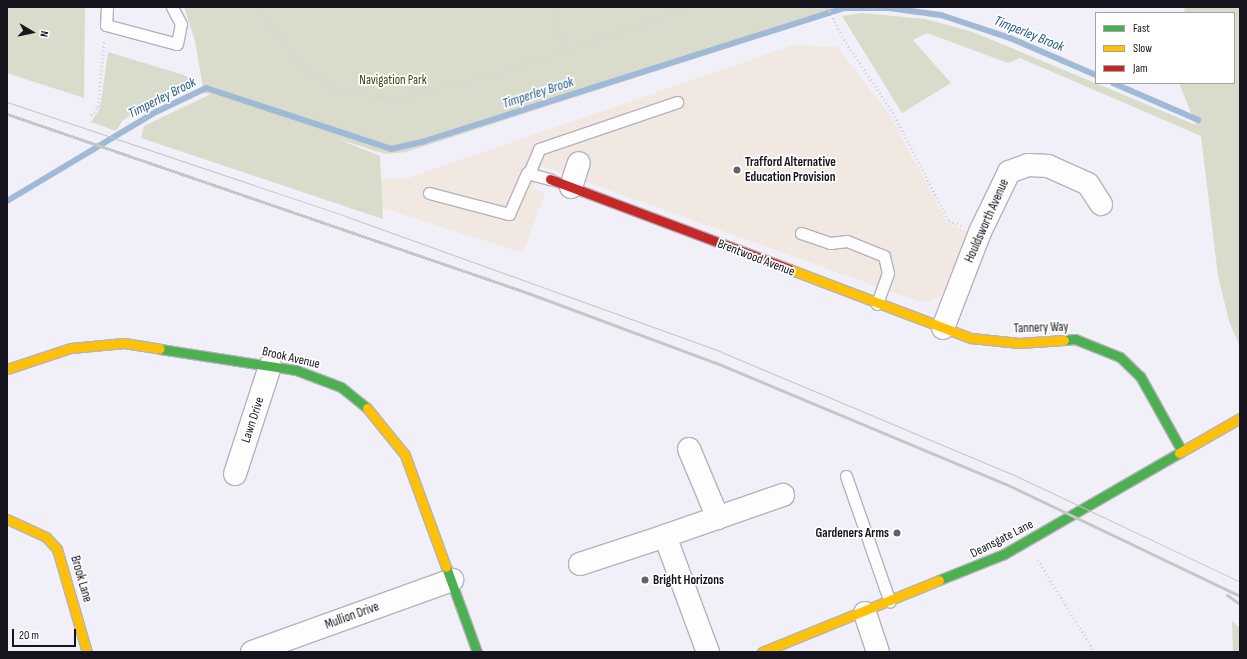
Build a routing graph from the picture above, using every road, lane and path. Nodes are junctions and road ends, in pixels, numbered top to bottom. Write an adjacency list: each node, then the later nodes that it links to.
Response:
1 (107, 7): 7 (lane)
2 (172, 7): 7 (lane)
3 (258, 7): 8 (path)
4 (552, 7): 8 (path)
5 (689, 7): 8 (path)
6 (828, 7): 17 (path)
7 (106, 25): 10 (path)
8 (564, 50)
9 (677, 102): 12 (lane)
10 (91, 115)
11 (579, 163): 14 (street)
12 (529, 173): 13 (lane); 15 (lane)
13 (550, 179): 14 (street, Brentwood Avenue)
14 (570, 187): 19 (street, Brentwood Avenue)
15 (429, 193)
16 (1100, 204): 17 (street, Houldsworth Avenue)
17 (980, 232): 20 (street, Houldsworth Avenue)
18 (802, 233): 19 (lane)
19 (877, 304): 20 (street, Brentwood Avenue)
20 (943, 328): 25 (street, Tannery Way)
21 (270, 366): 22 (street, Brook Avenue); 26 (street, Lawn Drive); 34 (street, Brook Avenue)
22 (7, 369)
23 (1240, 418): 25 (street, Deansgate Lane)
24 (689, 449): 29 (street)
25 (1182, 451): 32 (street, Deansgate Lane)
26 (235, 474)
27 (846, 476): 35 (lane)
28 (783, 495): 29 (street)
29 (718, 518): 31 (street)
30 (7, 519): 37 (street, Brook Lane)
31 (665, 536): 33 (street); 40 (street)
32 (1027, 543): 35 (street, Deansgate Lane); 43 (path)
33 (580, 564)
34 (452, 580): 38 (street, Mullion Drive); 39 (street, Brook Avenue)
35 (890, 602): 36 (street, Deansgate Lane)
36 (865, 613): 41 (street, Deansgate Lane); 42 (street)
37 (87, 652)
38 (252, 652)
39 (477, 652)
40 (708, 652)
41 (762, 652)
42 (878, 652)
43 (1095, 652)

